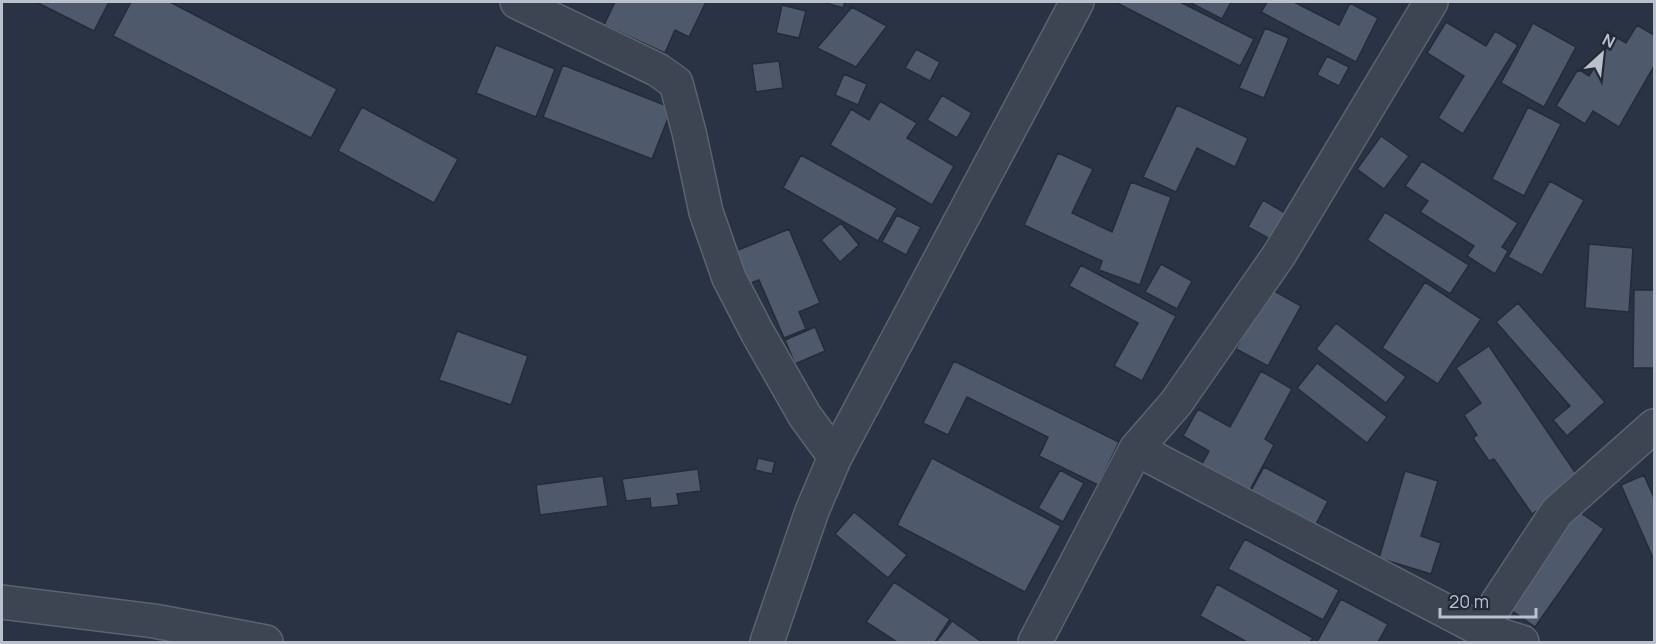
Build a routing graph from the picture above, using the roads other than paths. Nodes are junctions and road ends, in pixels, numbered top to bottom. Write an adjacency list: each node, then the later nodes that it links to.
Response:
1 (518, 2): 6 (street)
2 (1077, 2): 6 (street)
3 (1431, 2): 5 (street)
4 (1654, 426): 8 (street)
5 (1136, 450): 8 (street); 11 (street)
6 (835, 457): 10 (street)
7 (2, 602): 9 (street)
8 (1480, 629): 12 (street)
9 (266, 642)
10 (767, 642)
11 (1035, 642)
12 (1521, 642)

